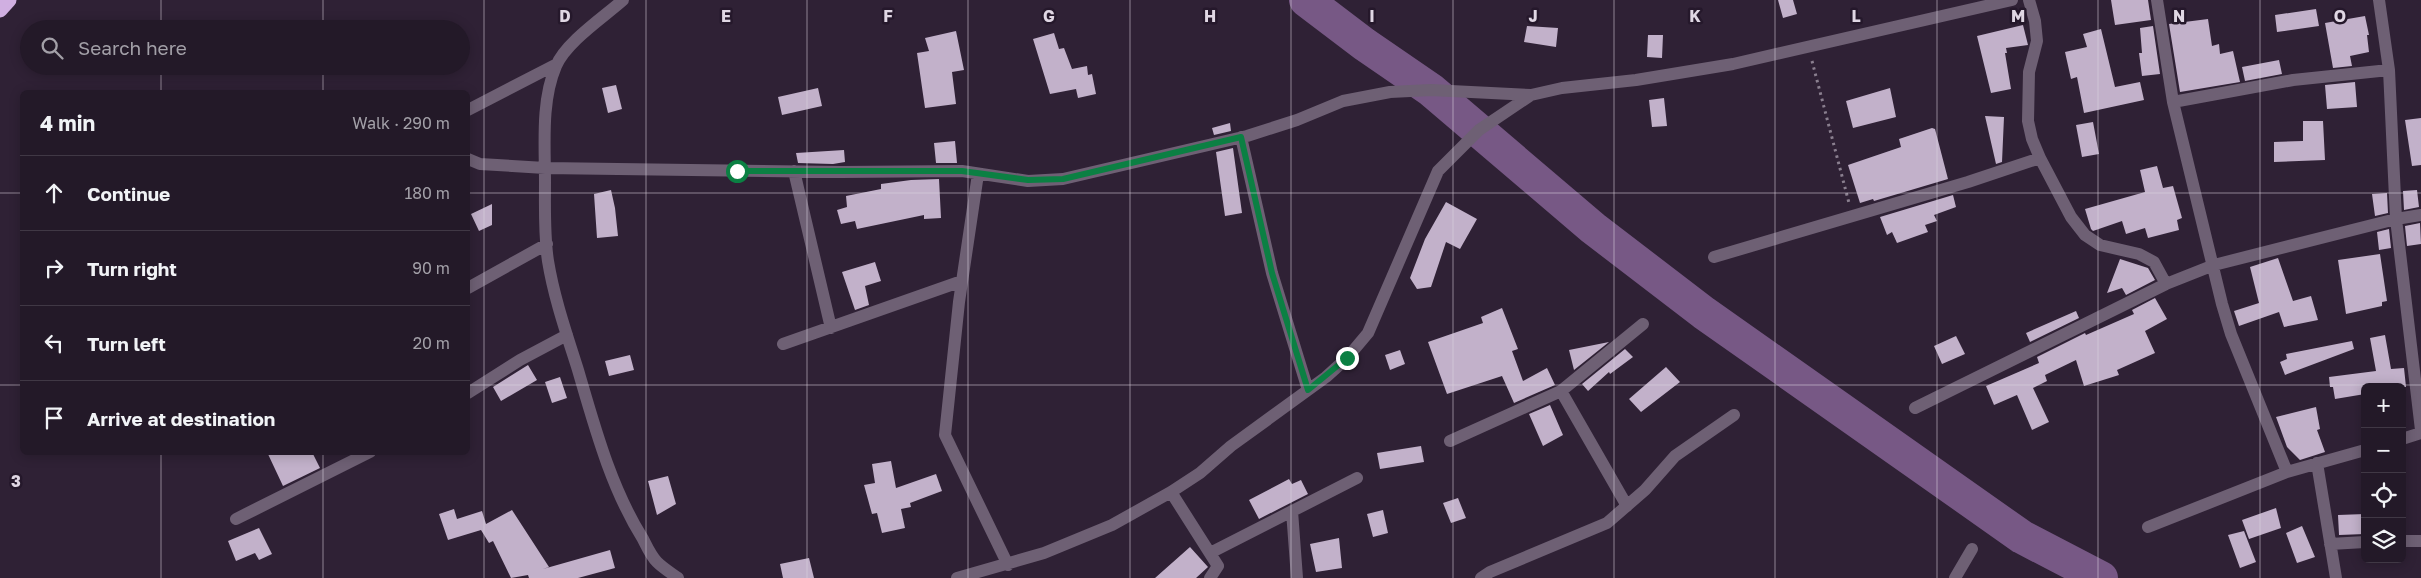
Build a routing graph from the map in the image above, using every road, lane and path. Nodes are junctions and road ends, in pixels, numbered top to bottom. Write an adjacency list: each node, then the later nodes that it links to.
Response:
1 (8, 0): 7 (highway)
2 (624, 0): 9 (street)
3 (2012, 0): 8 (street)
4 (2029, 0): 15 (street)
5 (2157, 0): 12 (street)
6 (2379, 0): 10 (street)
7 (0, 10)
8 (1808, 46): 11 (street); 21 (path)
9 (557, 64): 13 (street); 17 (street)
10 (2388, 70): 12 (street); 22 (street)
11 (1531, 95): 14 (street); 33 (street)
12 (2173, 102): 25 (street)
13 (470, 109)
14 (1241, 137): 19 (street); 33 (street)
15 (2040, 158): 21 (street); 27 (street)
16 (470, 160): 17 (street)
17 (546, 168): 18 (street); 23 (street)
18 (794, 171): 19 (street); 30 (street)
19 (978, 174): 26 (street)
20 (2421, 215): 22 (street)
21 (1852, 216): 24 (street)
22 (2396, 219): 25 (street); 38 (street)
23 (547, 244): 28 (street); 31 (street)
24 (1714, 257)
25 (2214, 265): 27 (street); 44 (street)
26 (962, 281): 30 (street); 57 (street)
27 (2166, 284): 36 (street)
28 (470, 287)
29 (1643, 324): 34 (street)
30 (831, 328): 32 (street)
31 (567, 335): 35 (street); 58 (street)
32 (783, 344)
33 (1308, 390): 46 (street)
34 (1561, 391): 40 (street); 47 (street)
35 (470, 392)
36 (1915, 408)
37 (1734, 415): 47 (street)
38 (2421, 432): 39 (street)
39 (2406, 438)
40 (1450, 441)
41 (2361, 451): 43 (street)
42 (364, 455): 49 (street)
43 (2317, 463): 44 (street); 54 (street)
44 (2286, 472): 50 (street)
45 (1357, 478): 48 (street)
46 (1171, 492): 56 (street); 57 (street)
47 (1627, 506): 62 (street)
48 (1292, 511): 56 (street); 61 (street)
49 (236, 519)
50 (2148, 527)
51 (2406, 541): 52 (street)
52 (2421, 541)
53 (2361, 542): 54 (street)
54 (2330, 544): 64 (street)
55 (1972, 548): 63 (street)
56 (1210, 553): 60 (street)
57 (1008, 565): 59 (street)
58 (678, 578)
59 (957, 578)
60 (1210, 578)
61 (1296, 578)
62 (1481, 578)
63 (1954, 578)
64 (2336, 578)

